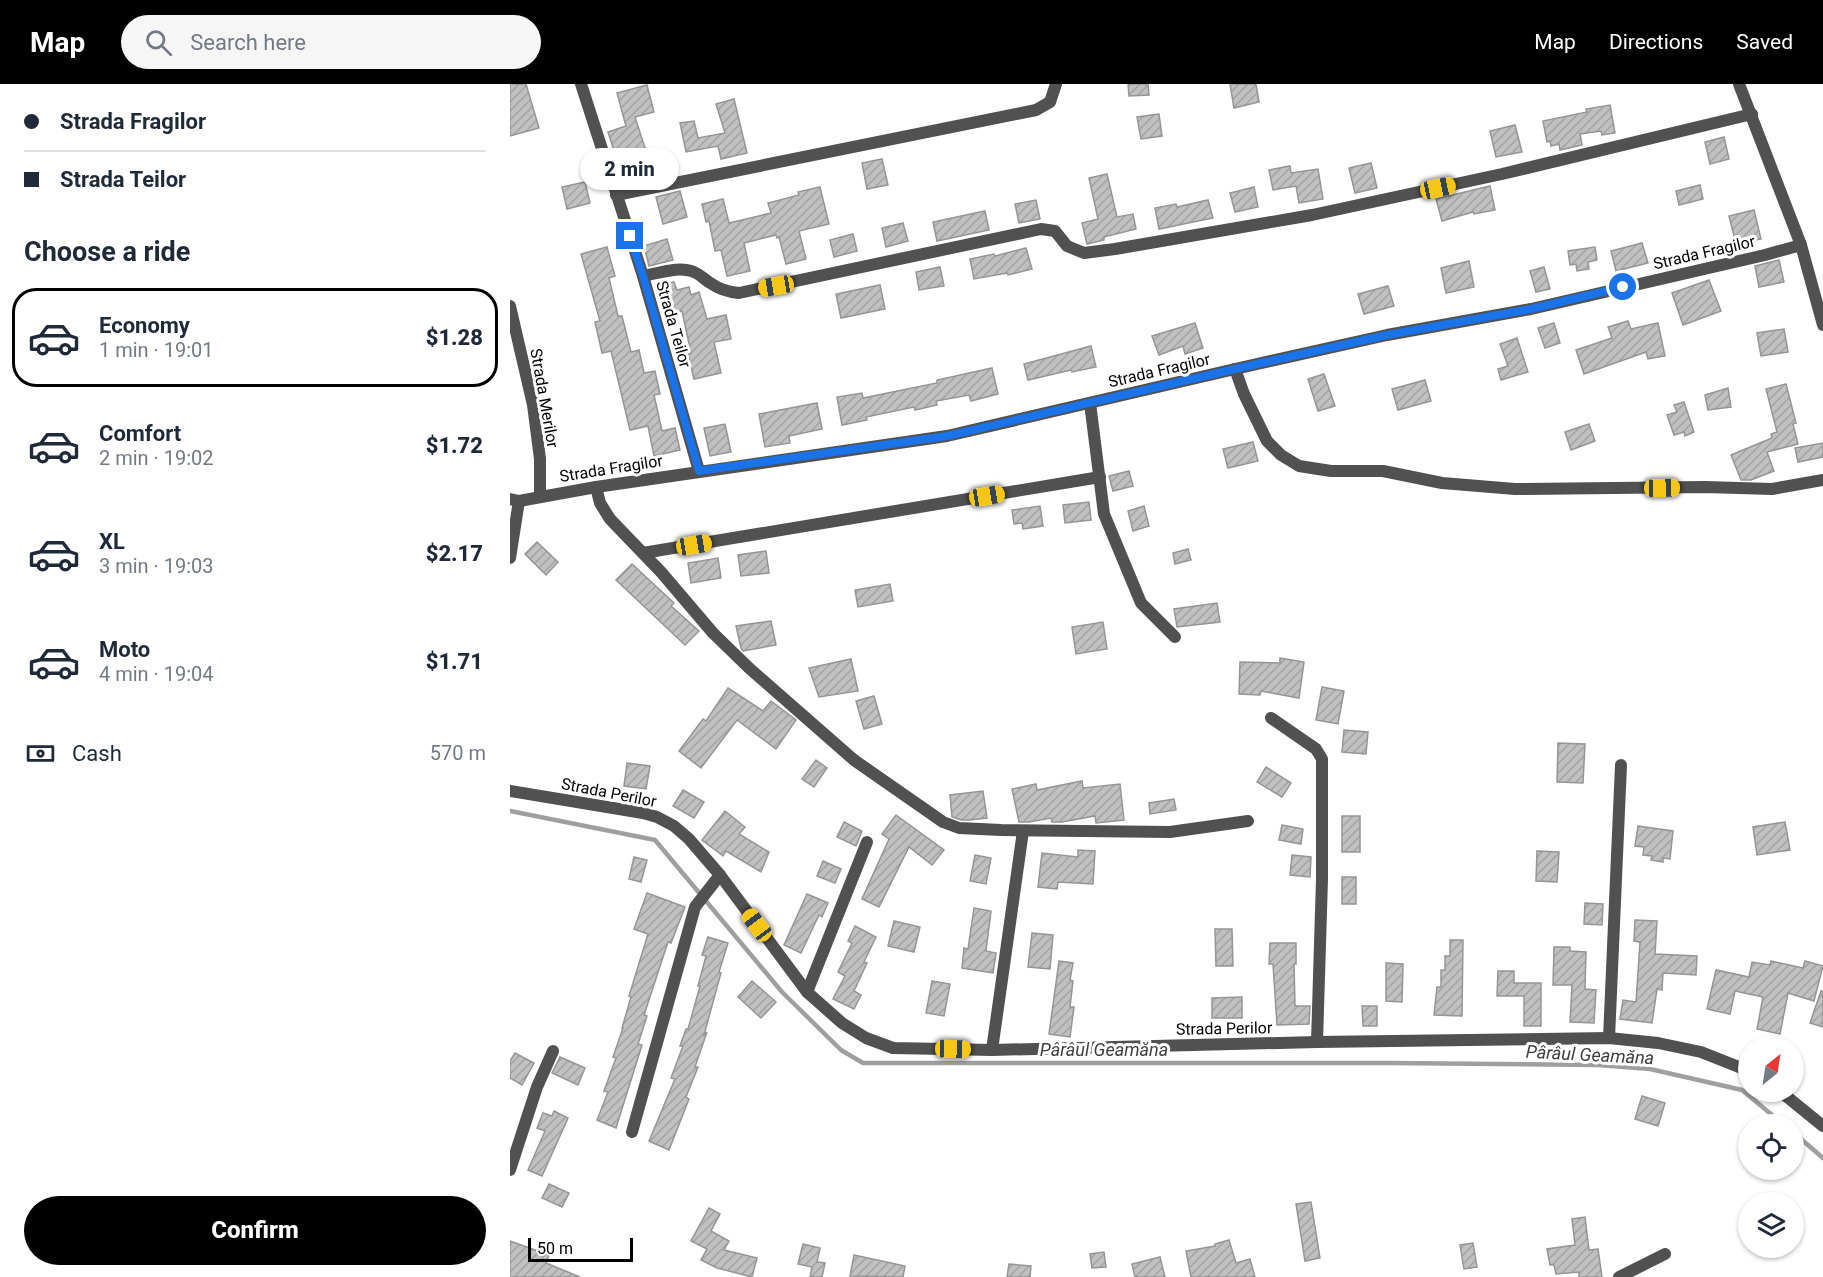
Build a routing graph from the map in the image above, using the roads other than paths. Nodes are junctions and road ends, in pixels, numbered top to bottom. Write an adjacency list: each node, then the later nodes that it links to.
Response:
1 (581, 84): 5 (street, Strada Teilor)
2 (1056, 84): 5 (street)
3 (1739, 84): 4 (street)
4 (1752, 114): 6 (street); 7 (street)
5 (616, 195): 7 (street, Strada Teilor)
6 (1801, 245): 9 (street); 10 (street, Strada Fragilor)
7 (643, 276): 12 (street, Strada Teilor)
8 (510, 306): 16 (street, Strada Merilor)
9 (1823, 325)
10 (1235, 369): 11 (street, Strada Fragilor); 14 (street)
11 (1090, 403): 12 (street, Strada Fragilor); 13 (street)
12 (699, 471): 15 (street, Strada Fragilor)
13 (1100, 477): 18 (street); 20 (street)
14 (1823, 480)
15 (596, 487): 16 (street, Strada Fragilor); 18 (street)
16 (540, 496): 17 (street, Strada Fragilor)
17 (515, 500): 19 (street)
18 (643, 553): 25 (street)
19 (510, 558)
20 (1175, 637)
21 (1271, 718): 30 (street)
22 (1621, 765): 29 (street)
23 (510, 791): 27 (street, Strada Perilor)
24 (1248, 821): 25 (street)
25 (1023, 831): 31 (street)
26 (867, 843): 28 (street)
27 (720, 875): 28 (street, Strada Perilor); 36 (street)
28 (807, 992): 31 (street, Strada Perilor)
29 (1609, 1038): 30 (street, Strada Perilor); 33 (street, Strada Perilor)
30 (1317, 1042): 31 (street, Strada Perilor)
31 (992, 1050)
32 (553, 1051): 37 (street)
33 (1738, 1067)
34 (1793, 1102): 35 (street)
35 (1823, 1126)
36 (632, 1132)
37 (510, 1170)
38 (1665, 1254): 39 (street)
39 (1619, 1277)

